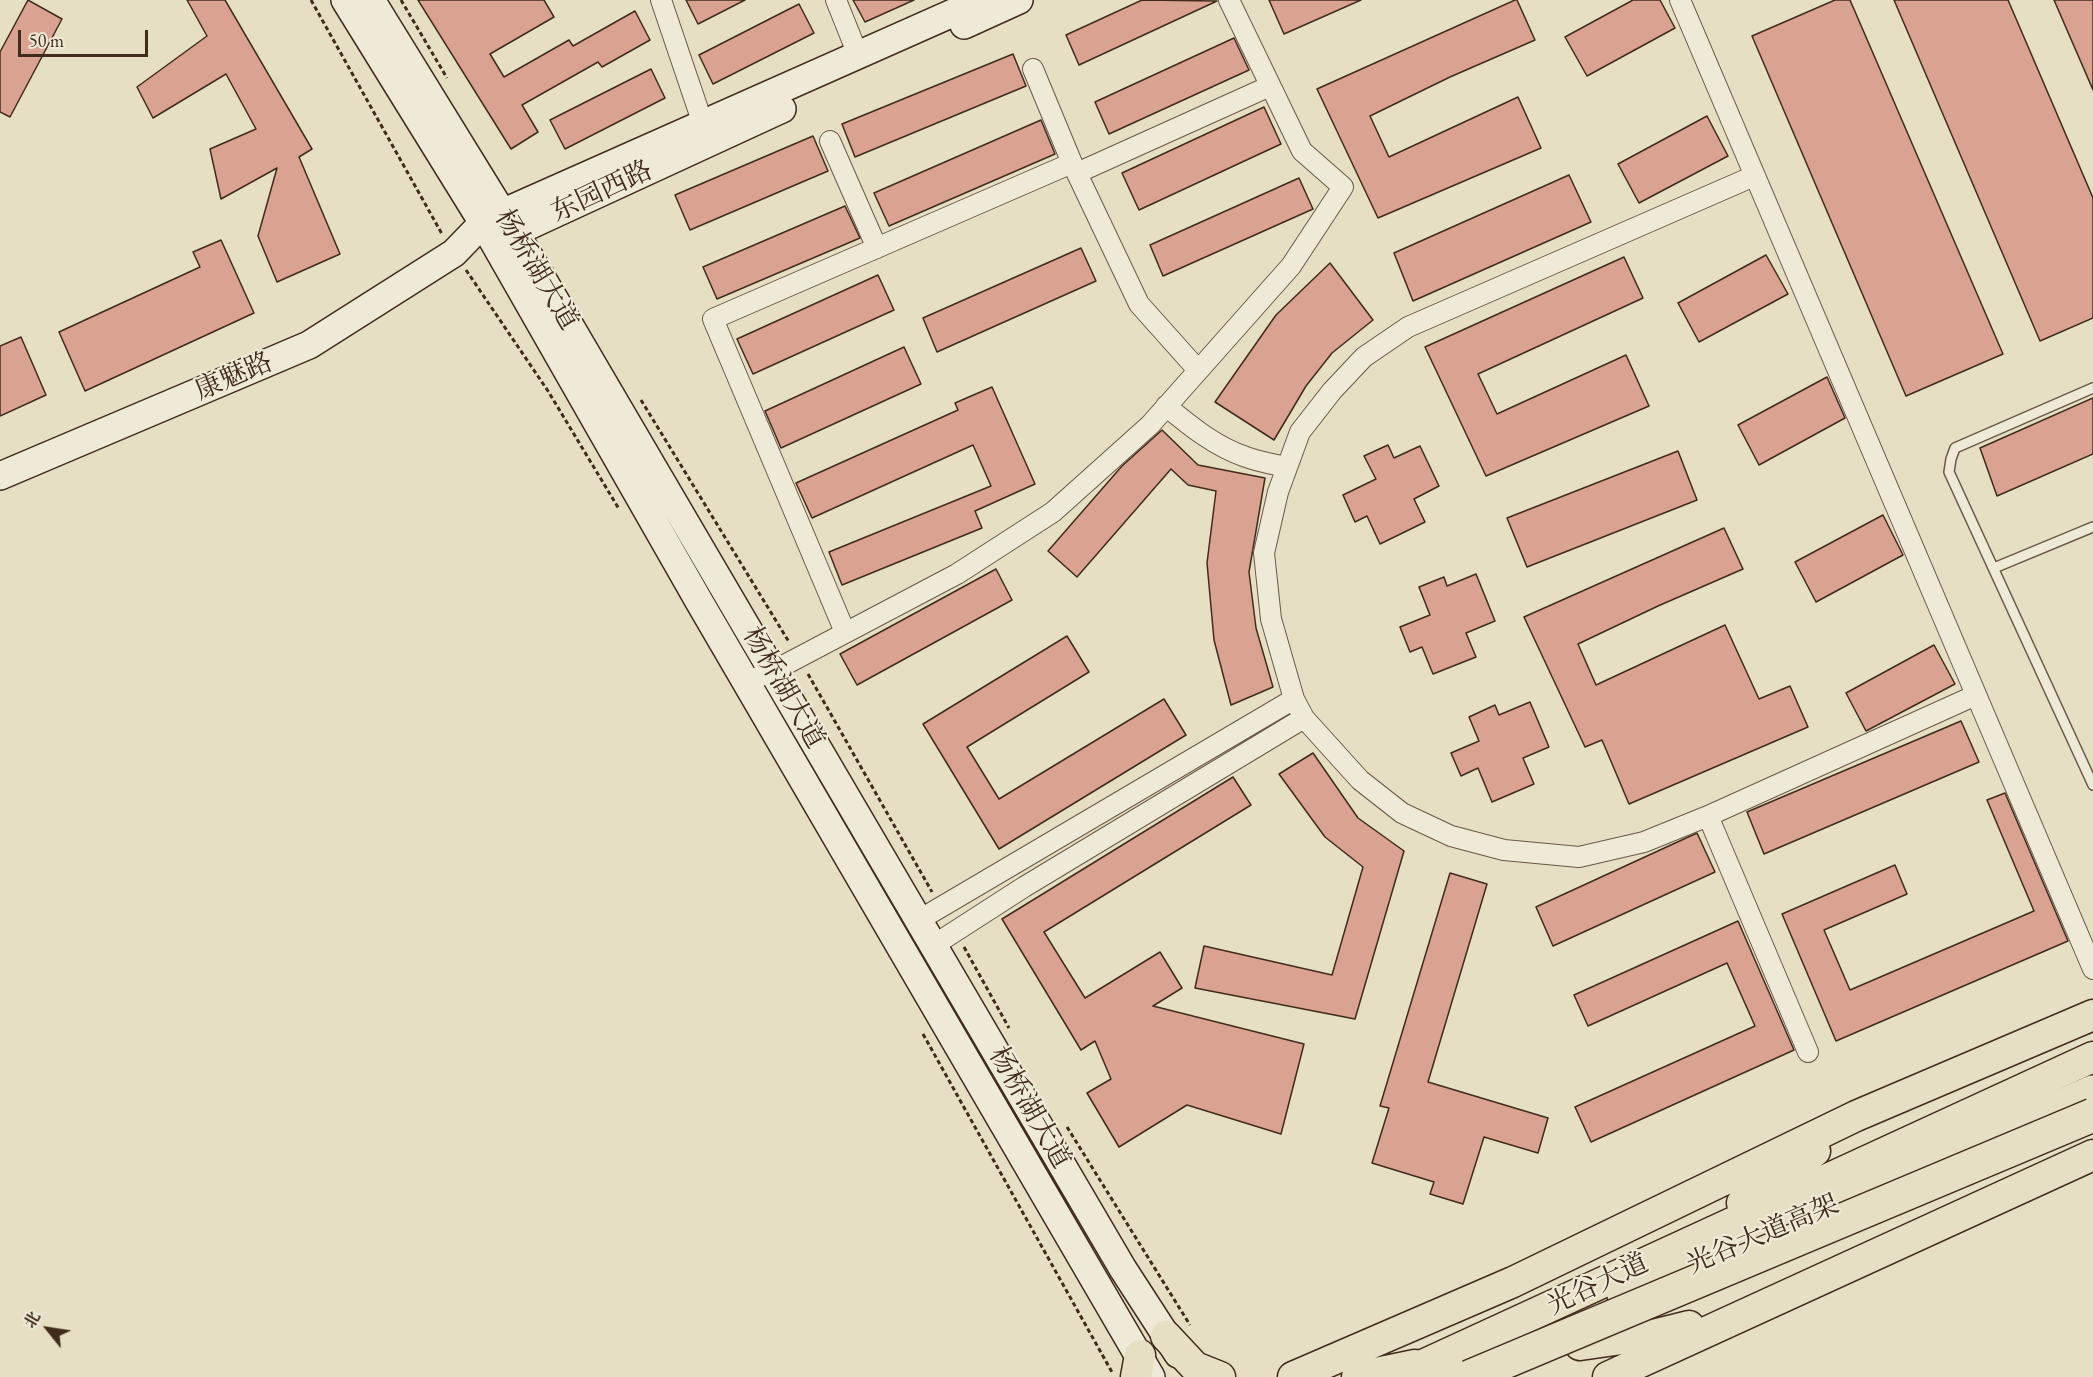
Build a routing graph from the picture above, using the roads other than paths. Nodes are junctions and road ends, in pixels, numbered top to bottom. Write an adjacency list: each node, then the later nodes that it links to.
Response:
1 (345, 0): 16 (main road, 杨桥湖大道)
2 (371, 0): 16 (main road, 杨桥湖大道)
3 (661, 0): 12 (street)
4 (836, 0): 9 (street)
5 (982, 0): 9 (main road, 东园西路)
6 (1019, 0): 16 (main road, 东园西路)
7 (1229, 0): 11 (street)
8 (1680, 0): 15 (street)
9 (858, 55): 12 (main road, 东园西路)
10 (1033, 69): 14 (street)
11 (1270, 86): 14 (street); 19 (street)
12 (703, 124): 16 (main road, 东园西路)
13 (830, 141): 17 (street)
14 (1075, 168): 17 (street); 19 (street)
15 (1754, 176): 22 (street); 29 (street)
16 (498, 228): 18 (main road, 东园西路); 27 (main road, 杨桥湖大道); 28 (main road, 杨桥湖大道)
17 (877, 248): 26 (street)
18 (454, 253): 23 (main road, 康魅路)
19 (1198, 370): 21 (street)
20 (2093, 388): 25 (lane)
21 (1166, 406): 22 (street); 26 (street)
22 (1287, 467): 30 (street)
23 (0, 476)
24 (2093, 527): 25 (lane)
25 (1994, 568): 32 (lane)
26 (845, 632): 27 (street)
27 (773, 671): 28 (street); 34 (main road, 杨桥湖大道)
28 (746, 682): 50 (main road, 杨桥湖大道)
29 (1976, 695): 33 (street); 36 (street)
30 (1294, 699): 31 (street); 34 (street)
31 (1304, 718): 33 (street); 35 (street)
32 (2093, 785)
33 (1708, 816): 38 (street)
34 (930, 914): 35 (main road, 杨桥湖大道)
35 (944, 938): 47 (main road, 杨桥湖大道)
36 (2093, 969)
37 (2093, 1015): 41 (main road)
38 (1808, 1052)
39 (2093, 1057): 45 (main road, 光谷大道)
40 (2093, 1092): 49 (highway, 光谷大道高架)
41 (1879, 1106): 45 (main road); 53 (main road)
42 (2093, 1107): 48 (main road, 光谷大道)
43 (2093, 1115): 56 (highway, 光谷大道高架, bridge)
44 (2093, 1155): 46 (main road)
45 (1678, 1248): 49 (main road, 光谷大道)
46 (1747, 1314): 48 (main road); 58 (main road)
47 (1180, 1333): 51 (main road, 杨桥湖大道); 52 (main road)
48 (1580, 1346): 57 (main road, 光谷大道)
49 (1434, 1369): 54 (main road); 55 (main road, 光谷大道)
50 (1142, 1370)
51 (1194, 1377)
52 (1220, 1377)
53 (1293, 1377)
54 (1357, 1377)
55 (1397, 1377)
56 (1469, 1377)
57 (1509, 1377)
58 (1608, 1377)

